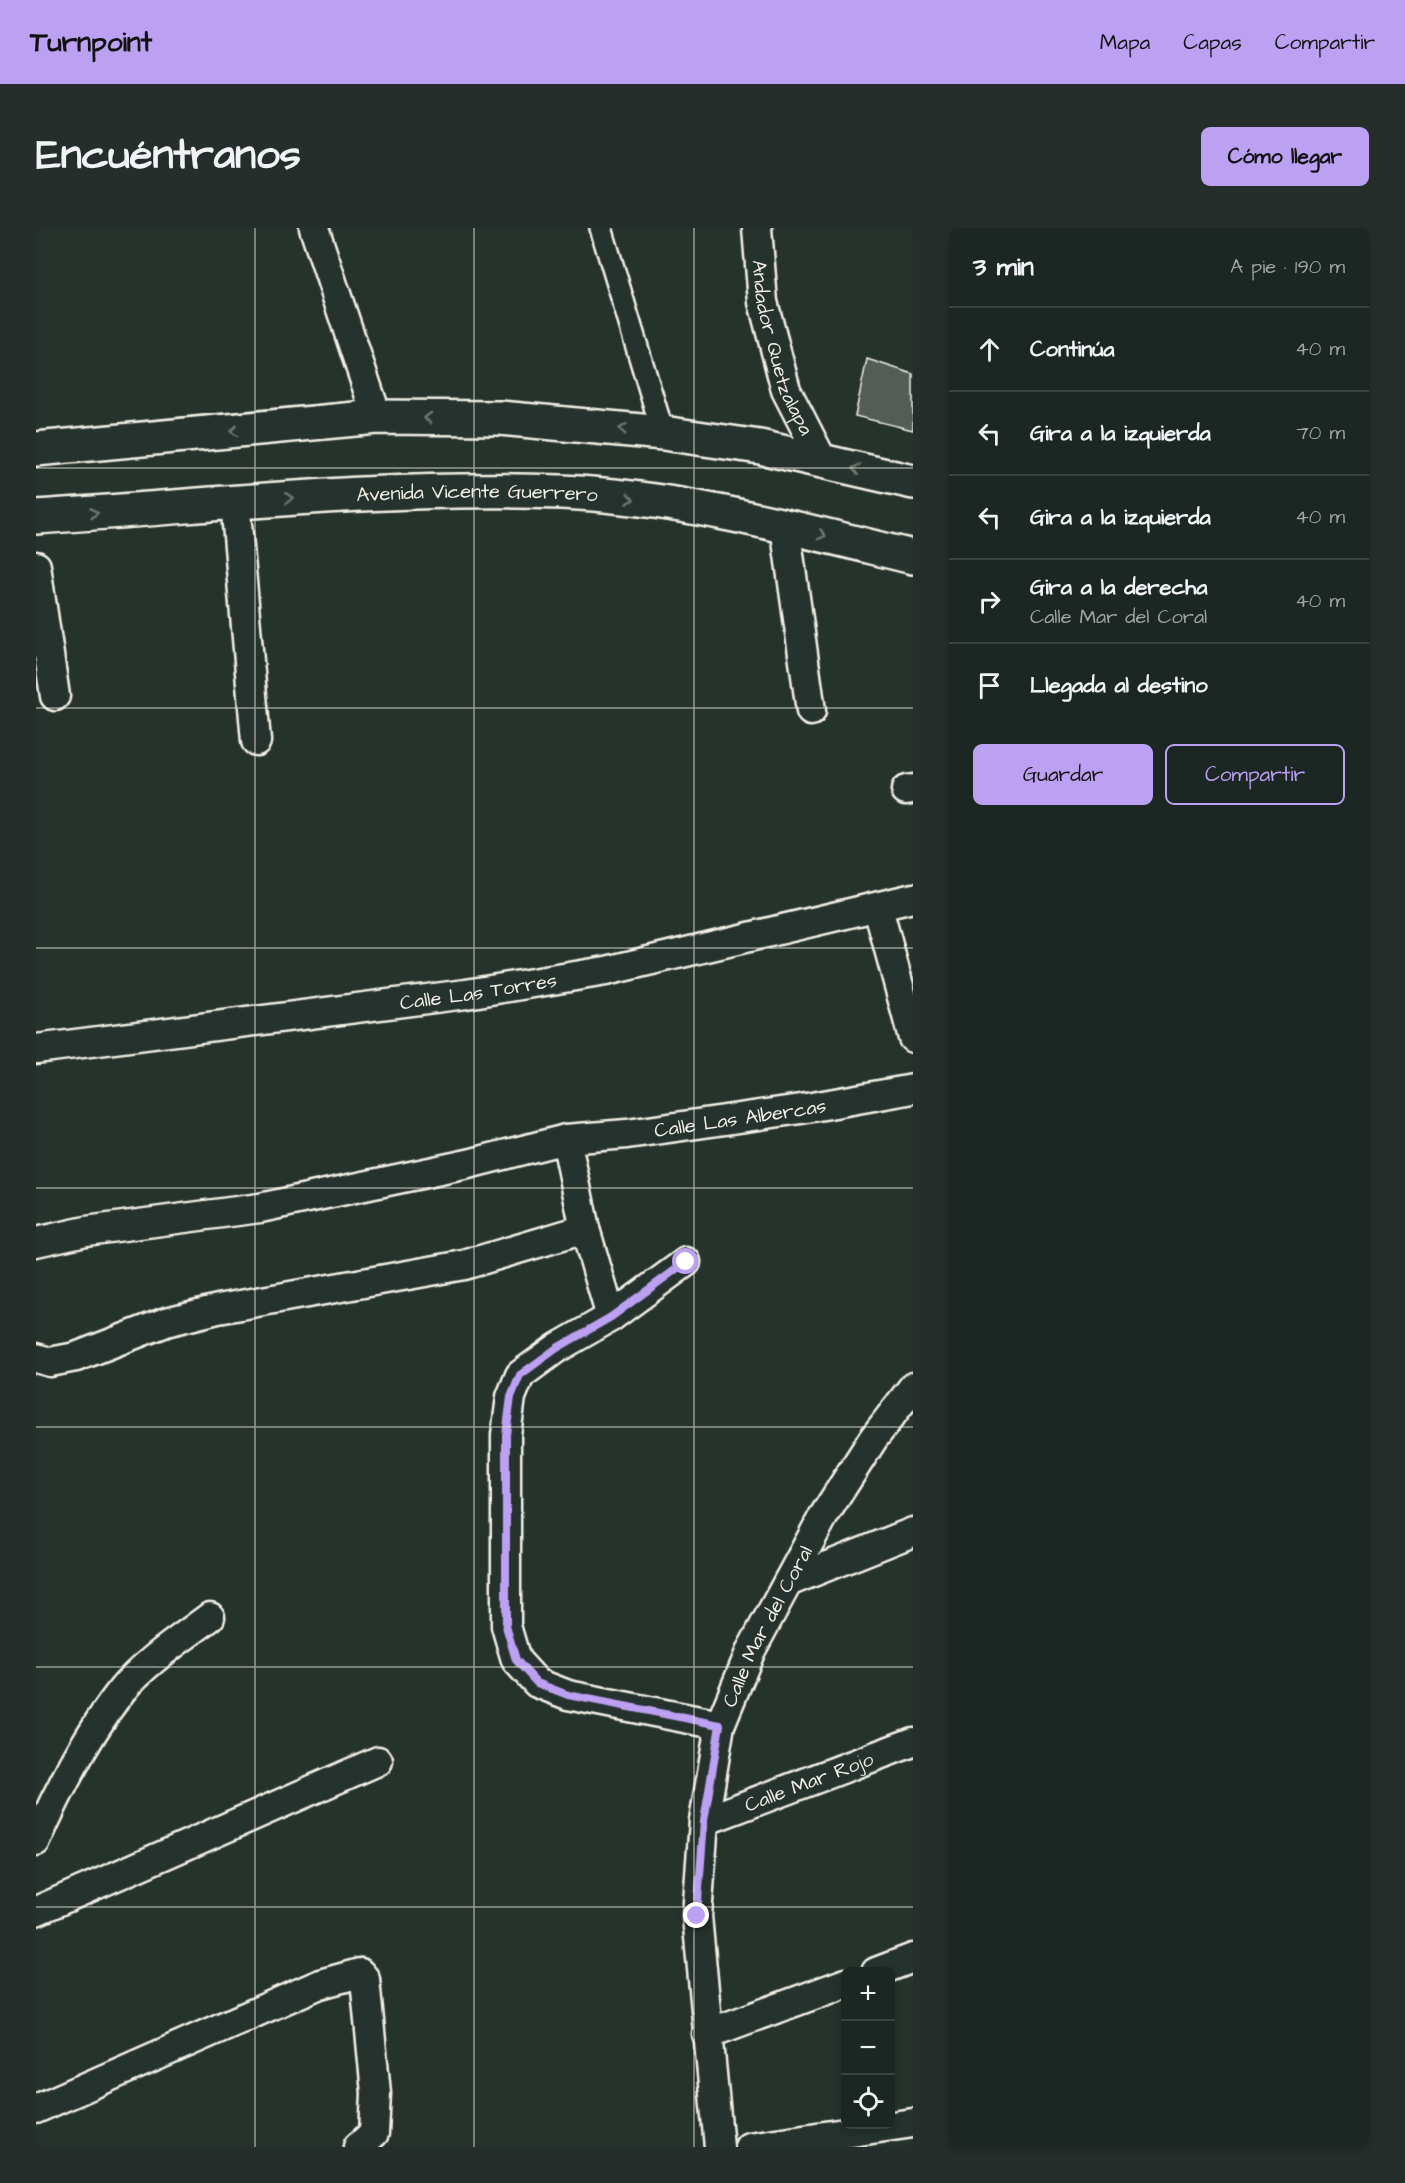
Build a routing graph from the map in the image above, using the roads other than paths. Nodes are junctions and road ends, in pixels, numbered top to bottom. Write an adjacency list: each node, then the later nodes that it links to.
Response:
1 (314, 228): 4 (street)
2 (602, 228): 5 (street)
3 (757, 228): 7 (street, Andador Quetzalapa)
4 (377, 417): 5 (street, one-way to 4); 6 (street, one-way to 6)
5 (663, 433): 7 (street)
6 (36, 449)
7 (823, 462): 8 (street, one-way to 7)
8 (913, 482)
9 (235, 501): 10 (street, Avenida Vicente Guerrero, one-way to 9); 11 (street, Avenida Vicente Guerrero, one-way to 11); 16 (street)
10 (36, 517)
11 (784, 526): 12 (street, Avenida Vicente Guerrero, one-way to 12); 15 (street)
12 (913, 558)
13 (36, 566): 14 (street)
14 (55, 696)
15 (812, 711)
16 (256, 741)
17 (913, 898): 18 (street, Calle Las Torres)
18 (878, 908): 19 (street); 20 (street, Calle Las Torres)
19 (913, 1038)
20 (36, 1049)
21 (913, 1089): 22 (street, Calle Las Albercas)
22 (566, 1139): 23 (street); 24 (street, Calle Las Albercas)
23 (585, 1230): 26 (street); 27 (street)
24 (36, 1242)
25 (686, 1262): 26 (street)
26 (611, 1317): 32 (street)
27 (36, 1358)
28 (913, 1387): 30 (street, Calle Mar del Coral)
29 (913, 1532): 30 (street)
30 (788, 1582): 32 (street, Calle Mar del Coral)
31 (210, 1617): 36 (street)
32 (720, 1725): 35 (street, Calle Mar del Coral)
33 (913, 1743): 35 (street, Calle Mar Rojo)
34 (378, 1761): 37 (street)
35 (704, 1821): 41 (street, Calle Mar del Coral)
36 (36, 1841)
37 (36, 1911)
38 (913, 1958): 39 (street)
39 (887, 1967)
40 (841, 1985): 41 (street)
41 (707, 2034): 45 (street, Calle Mar del Coral)
42 (36, 2109): 44 (street)
43 (913, 2123): 46 (street)
44 (358, 2147)
45 (719, 2147)
46 (749, 2147)

